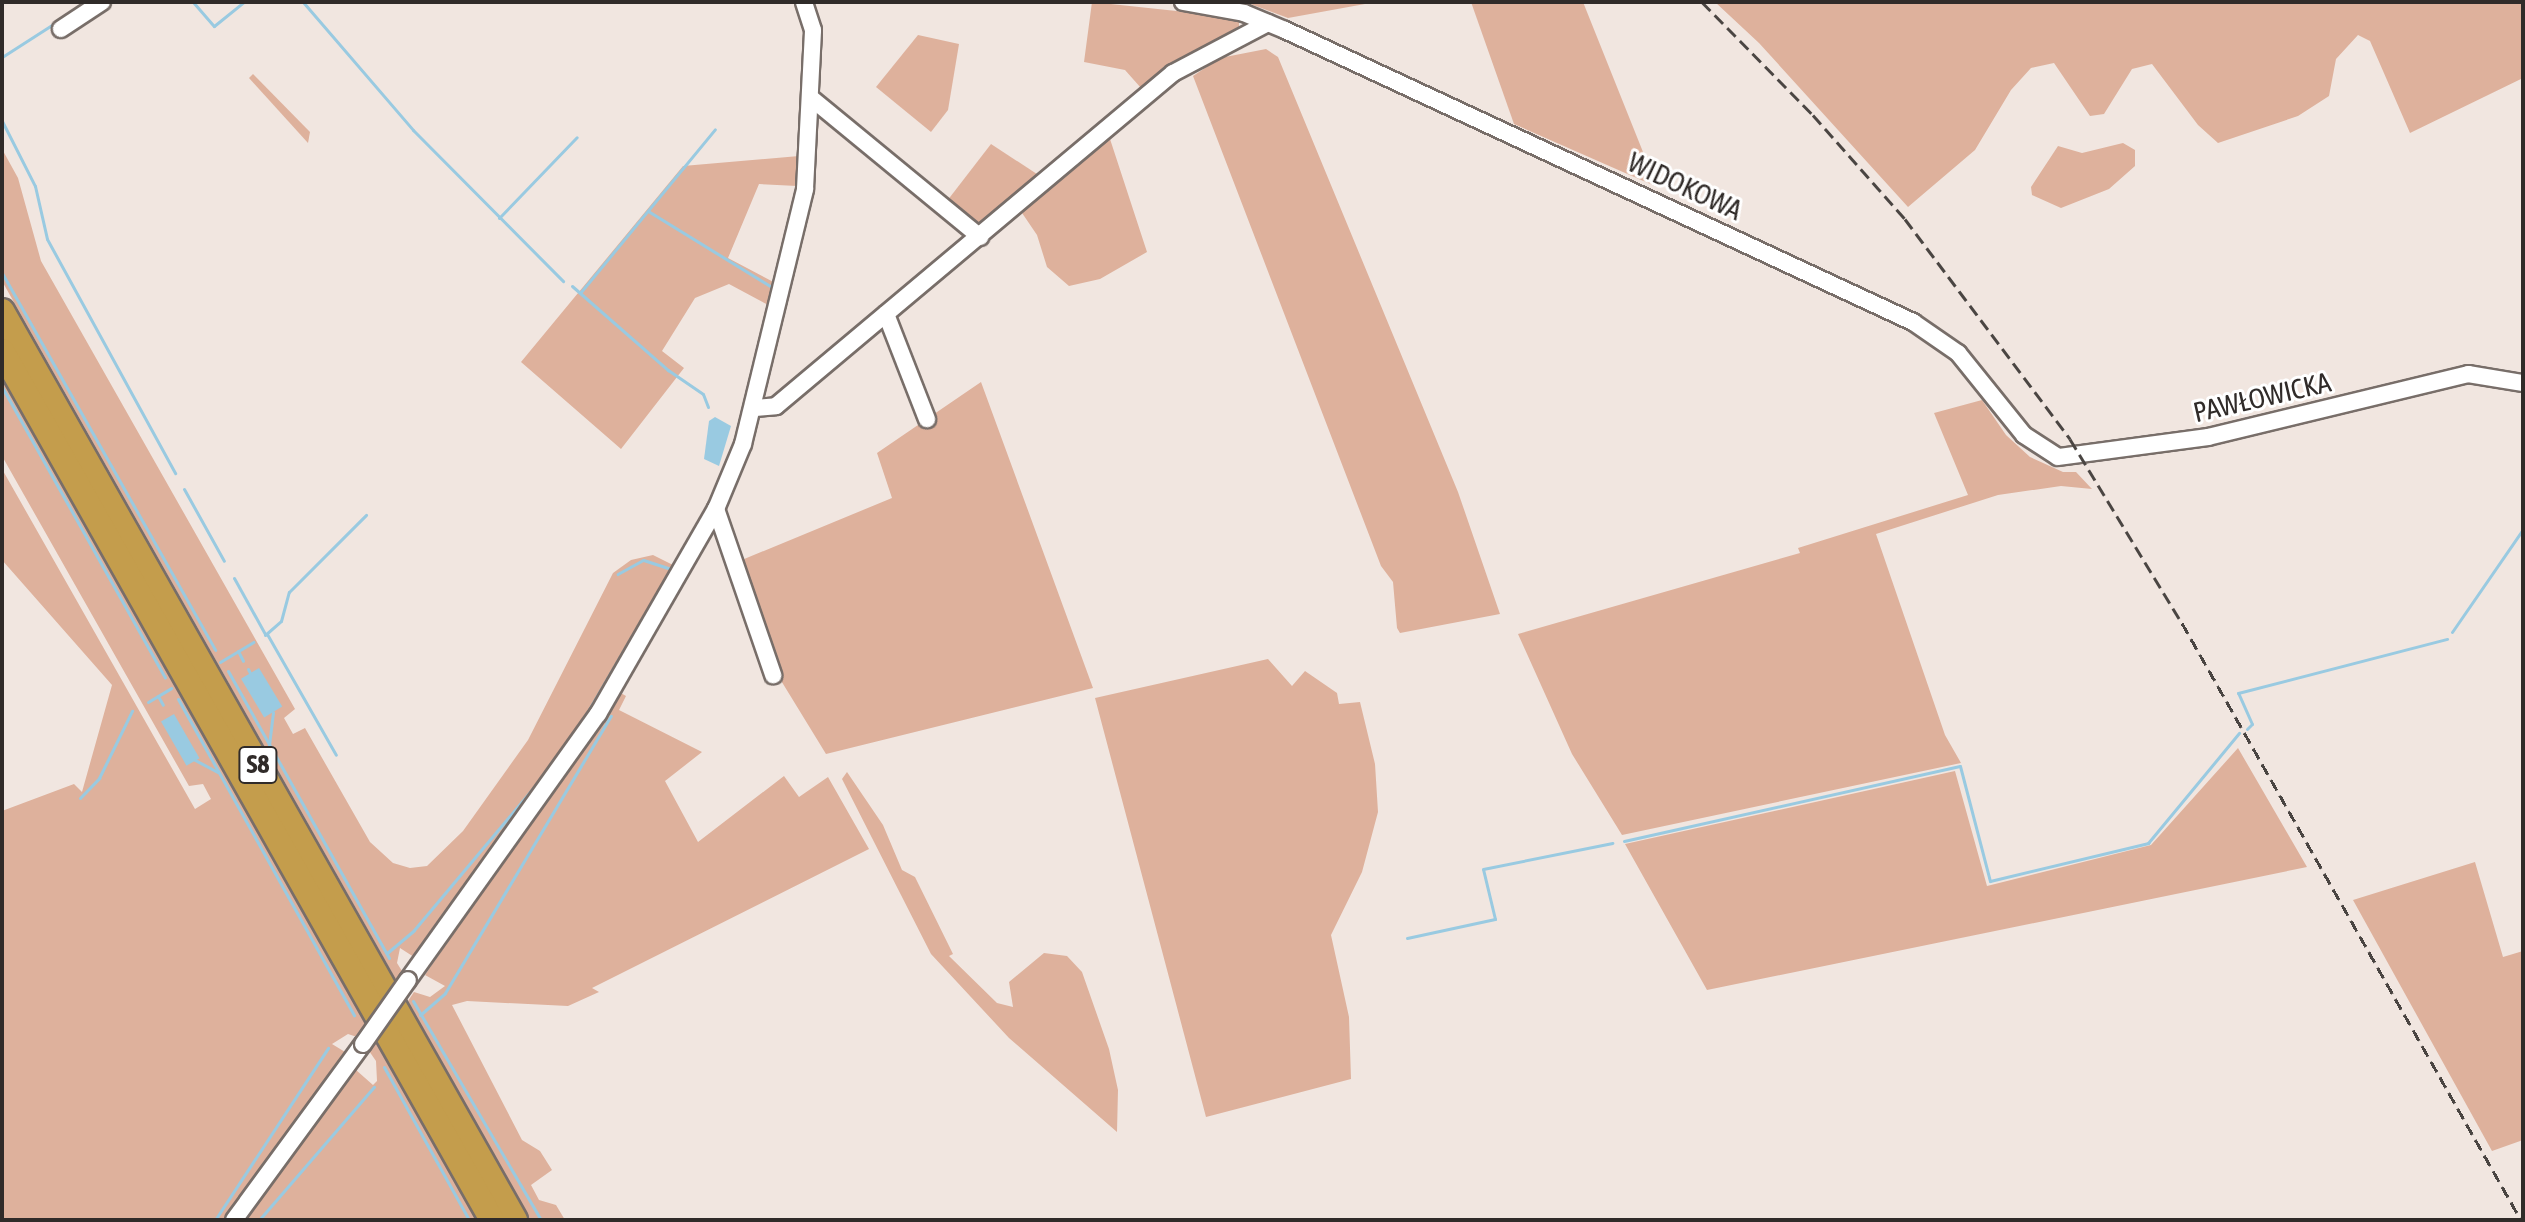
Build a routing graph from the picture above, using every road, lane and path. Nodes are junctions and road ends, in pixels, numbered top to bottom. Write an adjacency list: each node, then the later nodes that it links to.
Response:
1 (102, 2): 5 (street)
2 (804, 2): 6 (street)
3 (1183, 2): 4 (street, WIDOKOWA)
4 (1268, 23): 7 (street); 14 (street, WIDOKOWA)
5 (61, 29)
6 (811, 98): 7 (street); 12 (street)
7 (980, 237): 9 (street)
8 (2, 311): 19 (highway, S8)
9 (886, 314): 12 (street); 13 (street)
10 (2, 351): 18 (highway, S8)
11 (2523, 383): 14 (street, PAWŁOWICKA)
12 (755, 408): 15 (street)
13 (927, 419)
14 (2019, 428)
15 (716, 509): 16 (street); 17 (street, bridge)
16 (773, 675)
17 (234, 1220)
18 (492, 1220)
19 (515, 1220)

